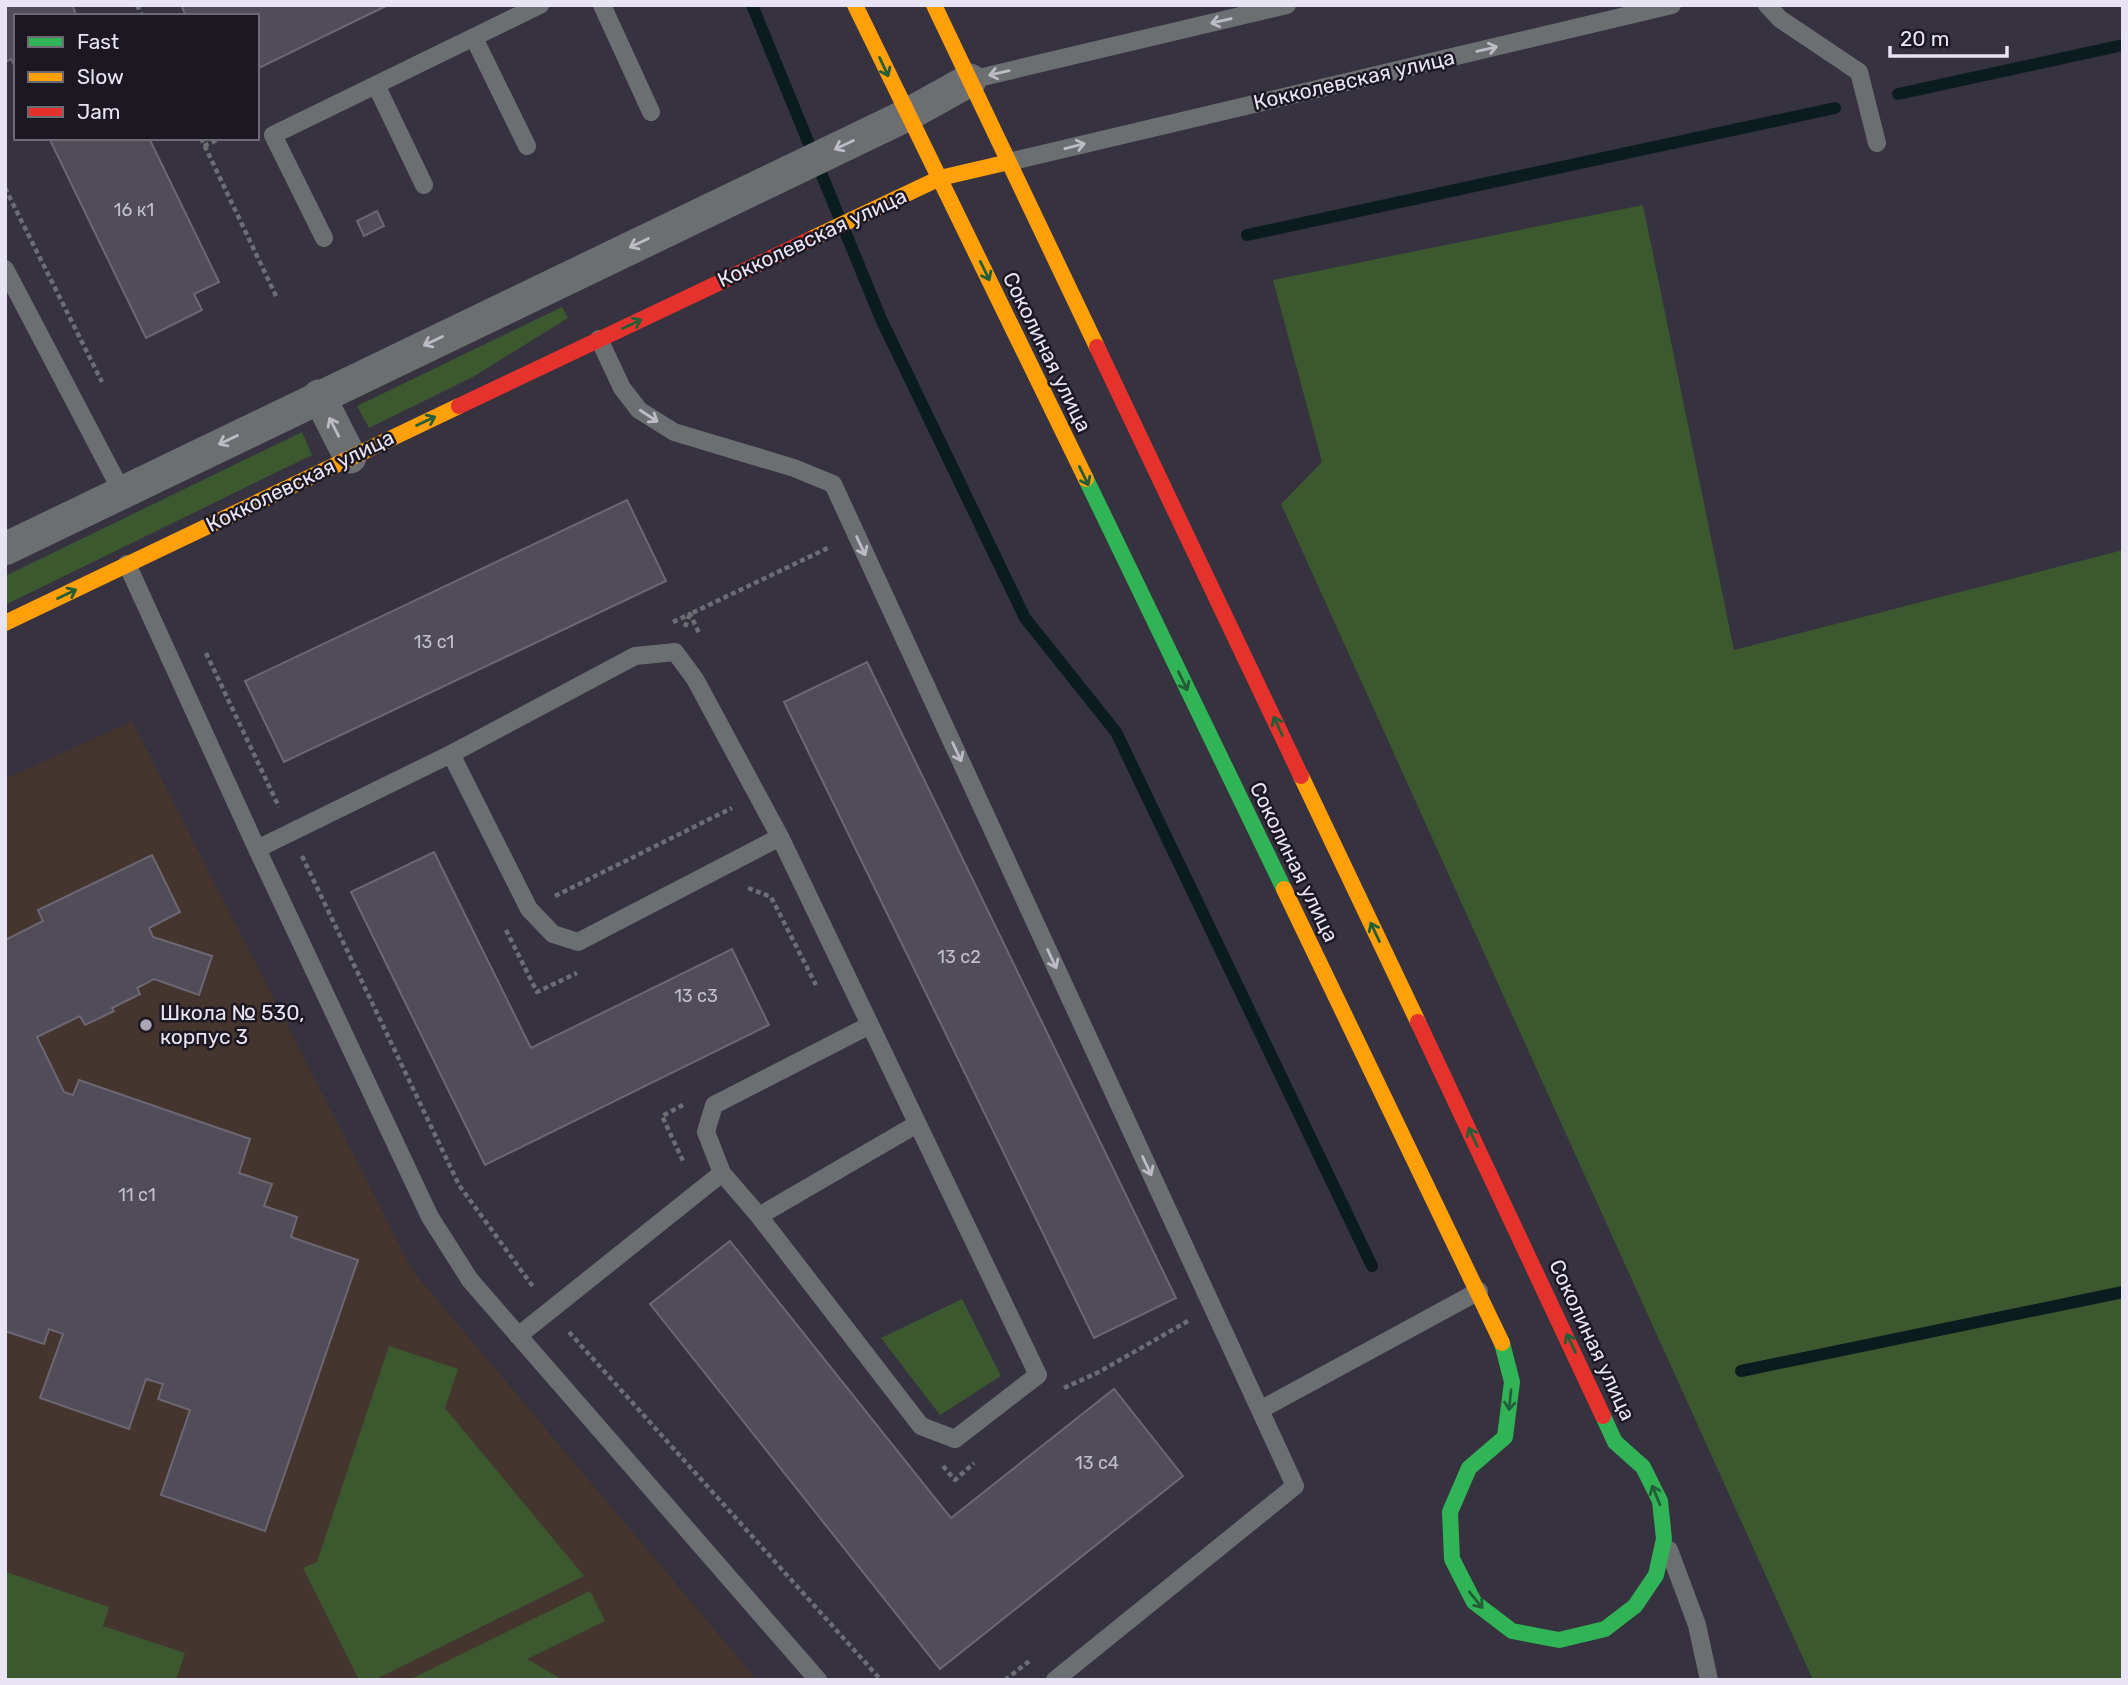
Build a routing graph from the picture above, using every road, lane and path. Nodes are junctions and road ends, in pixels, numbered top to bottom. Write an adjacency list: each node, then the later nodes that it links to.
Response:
1 (540, 5): 8 (lane)
2 (602, 5): 11 (lane)
3 (855, 5): 12 (street, Соколиная улица, one-way to 12)
4 (933, 5): 9 (street, Соколиная улица)
5 (1287, 5): 9 (lane, one-way to 9)
6 (1672, 5): 18 (lane, Кокколевская улица, one-way to 6)
7 (1767, 5): 15 (lane)
8 (474, 38): 10 (lane); 17 (lane)
9 (970, 80): 12 (street); 18 (street, Соколиная улица)
10 (376, 85): 20 (lane); 22 (lane)
11 (651, 111)
12 (907, 116): 19 (street, Соколиная улица); 27 (street, one-way to 27)
13 (202, 140): 16 (path)
14 (217, 140): 16 (path)
15 (1877, 143)
16 (204, 146): 24 (path)
17 (527, 146)
18 (1009, 162): 19 (street, Кокколевская улица); 65 (street, Соколиная улица, one-way to 18)
19 (940, 177): 25 (street, Кокколевская улица, one-way to 19); 57 (street, Соколиная улица, one-way to 57)
20 (424, 185)
21 (5, 188): 26 (path)
22 (324, 237)
23 (5, 269): 29 (lane)
24 (276, 296)
25 (599, 340): 28 (street, Кокколевская улица, one-way to 25); 62 (lane, one-way to 62)
26 (102, 382)
27 (319, 396): 28 (street, one-way to 27); 29 (street, one-way to 29)
28 (350, 457): 34 (street, Кокколевская улица)
29 (122, 492): 32 (street)
30 (827, 536): 31 (path)
31 (832, 546): 33 (path); 35 (path)
32 (5, 549)
33 (838, 558)
34 (127, 564): 36 (street, Кокколевская улица, one-way to 34); 45 (lane)
35 (690, 614): 37 (path); 38 (path); 39 (path)
36 (5, 624)
37 (665, 626)
38 (702, 639)
39 (675, 652): 41 (lane); 42 (lane)
40 (206, 653): 43 (path)
41 (451, 754): 43 (lane); 47 (lane)
42 (757, 795): 44 (lane); 47 (path)
43 (291, 832): 45 (lane); 58 (path)
44 (780, 837): 47 (lane); 51 (lane)
45 (257, 849): 60 (lane)
46 (736, 894): 50 (path)
47 (529, 909)
48 (500, 918): 49 (path)
49 (587, 967)
50 (818, 990)
51 (870, 1025): 53 (lane); 55 (lane)
52 (687, 1103): 54 (path)
53 (917, 1124): 56 (lane); 56 (lane)
54 (686, 1168)
55 (722, 1173): 56 (lane); 58 (lane)
56 (760, 1216)
57 (1479, 1292): 62 (lane); 65 (street, Соколиная улица, one-way to 65)
58 (551, 1310): 60 (lane); 68 (path)
59 (1198, 1315): 61 (path)
60 (518, 1336): 67 (lane)
61 (1060, 1389)
62 (1260, 1410): 70 (lane)
63 (984, 1455): 64 (path)
64 (937, 1459)
65 (1664, 1539): 71 (lane)
66 (1038, 1654): 69 (path)
67 (818, 1680)
68 (881, 1680)
69 (1005, 1680)
70 (1055, 1680)
71 (1709, 1680)

